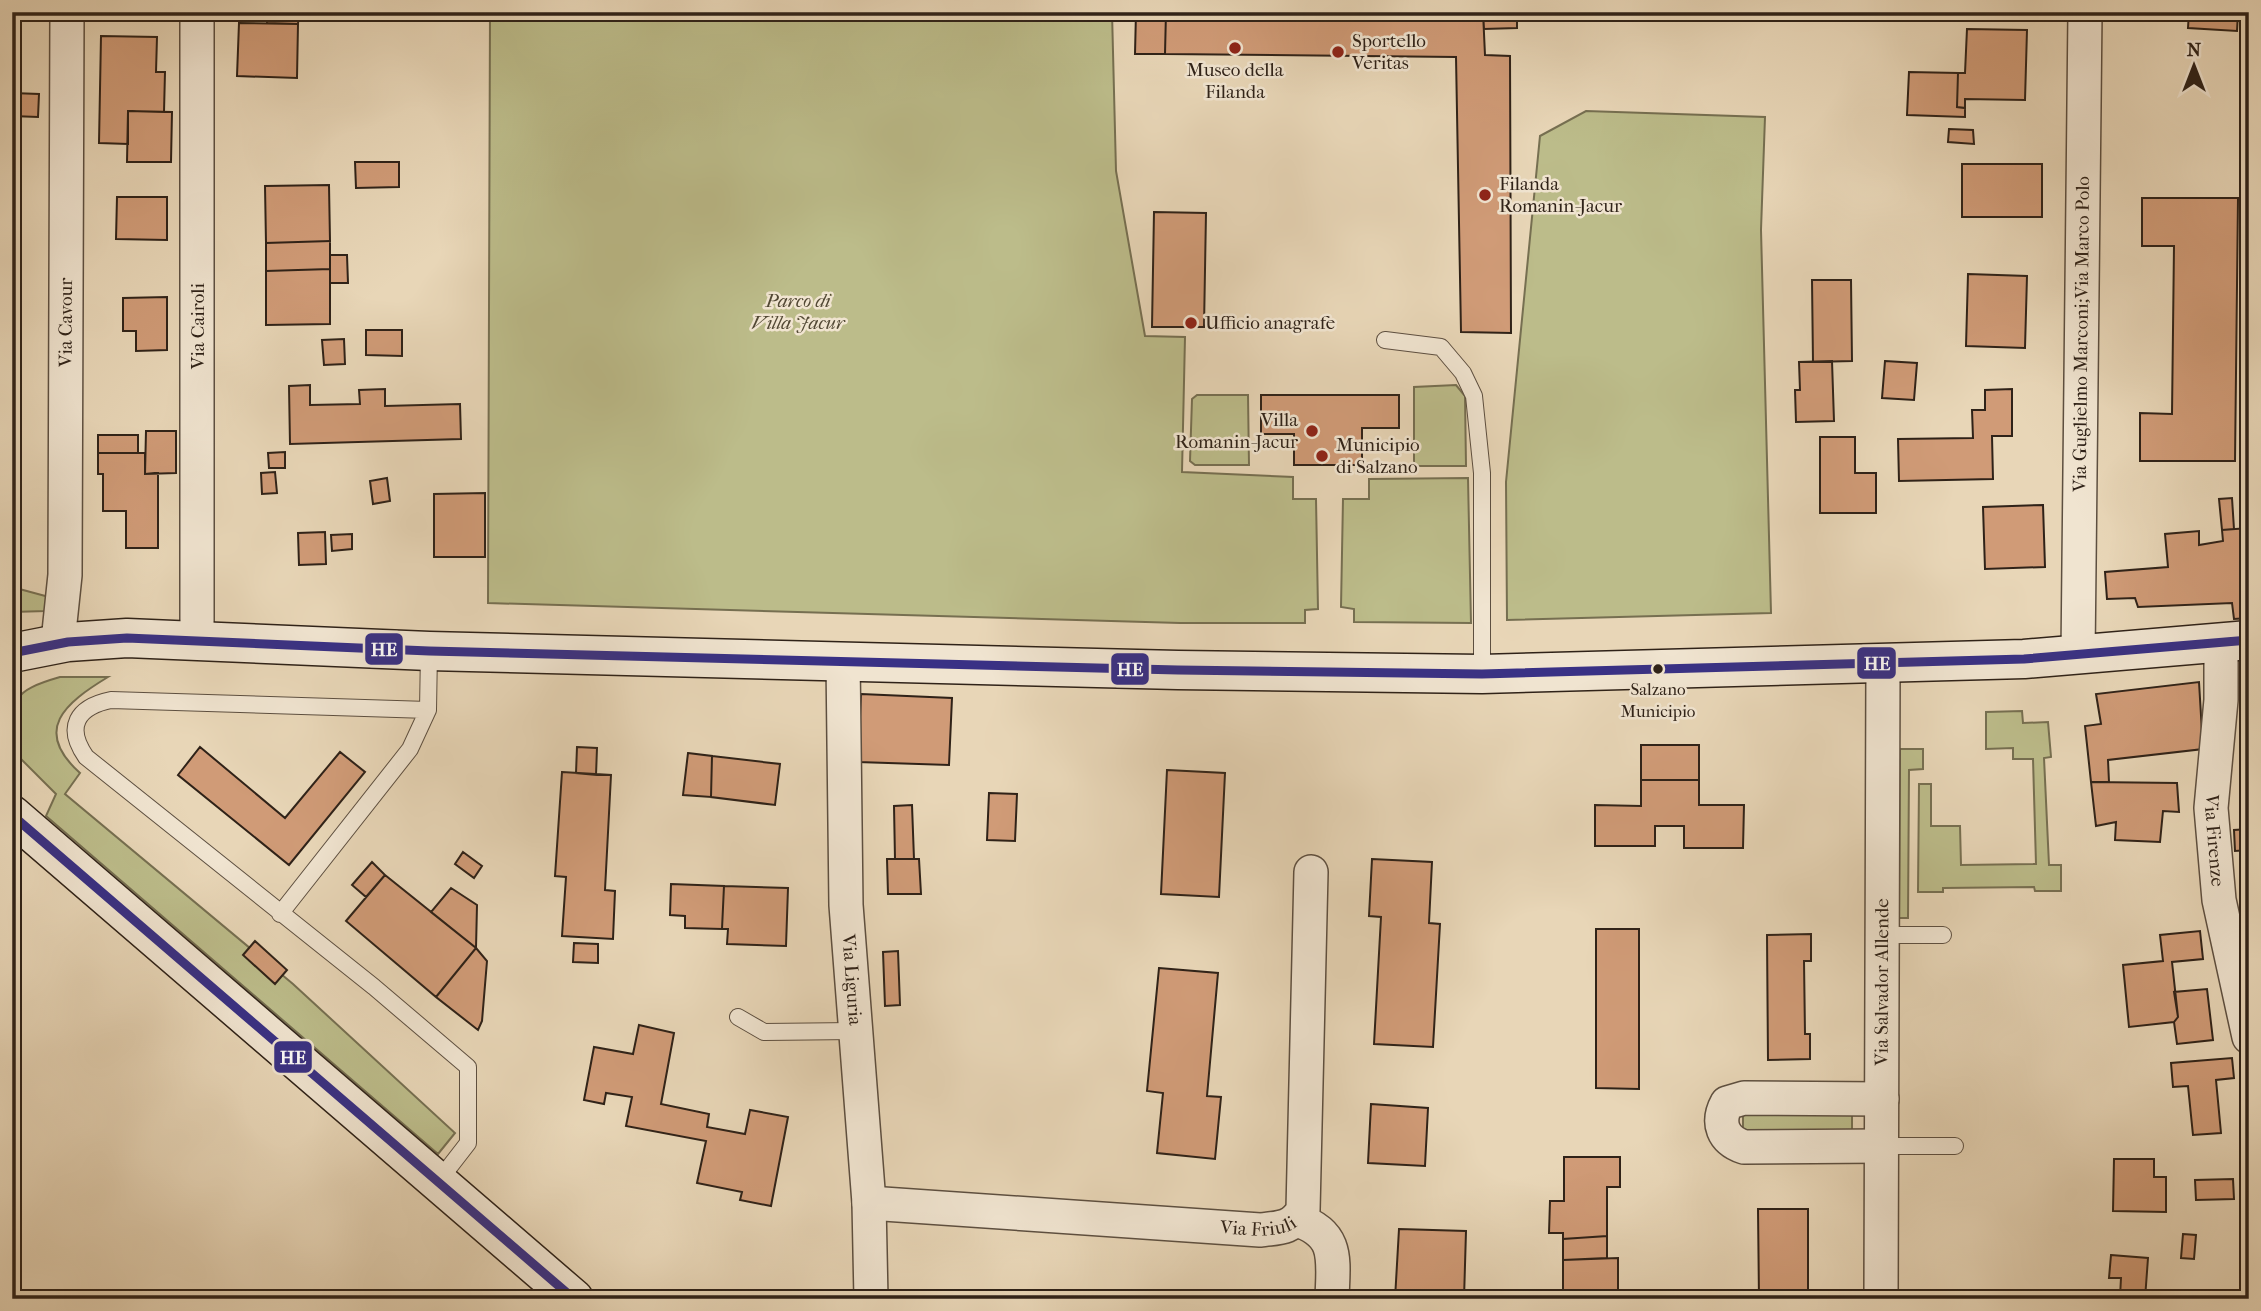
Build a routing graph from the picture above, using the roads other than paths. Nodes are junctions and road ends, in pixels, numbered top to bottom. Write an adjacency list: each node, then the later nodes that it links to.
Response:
1 (67, 12): 6 (street, Via Cavour)
2 (197, 12): 8 (street, Via Cairoli)
3 (2085, 12): 12 (street, Via Guglielmo Marconi;Via Marco Polo)
4 (1385, 340): 15 (lane)
5 (12, 627): 6 (street)
6 (59, 632): 7 (street)
7 (117, 638): 8 (street); 11 (street)
8 (197, 640): 10 (street)
9 (2235, 640): 12 (street); 24 (street, Via Firenze)
10 (429, 651): 13 (street); 16 (lane)
11 (12, 653)
12 (2078, 656): 14 (street)
13 (843, 660): 15 (street); 23 (street, Via Liguria)
14 (1883, 665): 15 (street); 20 (street, Via Salvador Allende)
15 (1482, 674)
16 (428, 710): 19 (lane); 19 (lane)
17 (12, 815): 28 (street)
18 (1311, 872): 30 (street, Via Friuli)
19 (280, 914): 28 (lane)
20 (1882, 935): 21 (lane); 25 (street, Via Salvador Allende)
21 (1943, 935)
22 (738, 1017): 23 (lane)
23 (854, 1031): 29 (street, Via Liguria)
24 (2249, 1037)
25 (1882, 1099): 26 (street, Via Salvador Allende); 26 (street)
26 (1882, 1146): 27 (lane); 34 (street, Via Salvador Allende)
27 (1955, 1146)
28 (437, 1183): 31 (street)
29 (869, 1203): 30 (street, Via Friuli); 32 (street, Via Liguria)
30 (1297, 1220): 33 (street)
31 (573, 1299)
32 (871, 1299)
33 (1332, 1299)
34 (1881, 1299)

